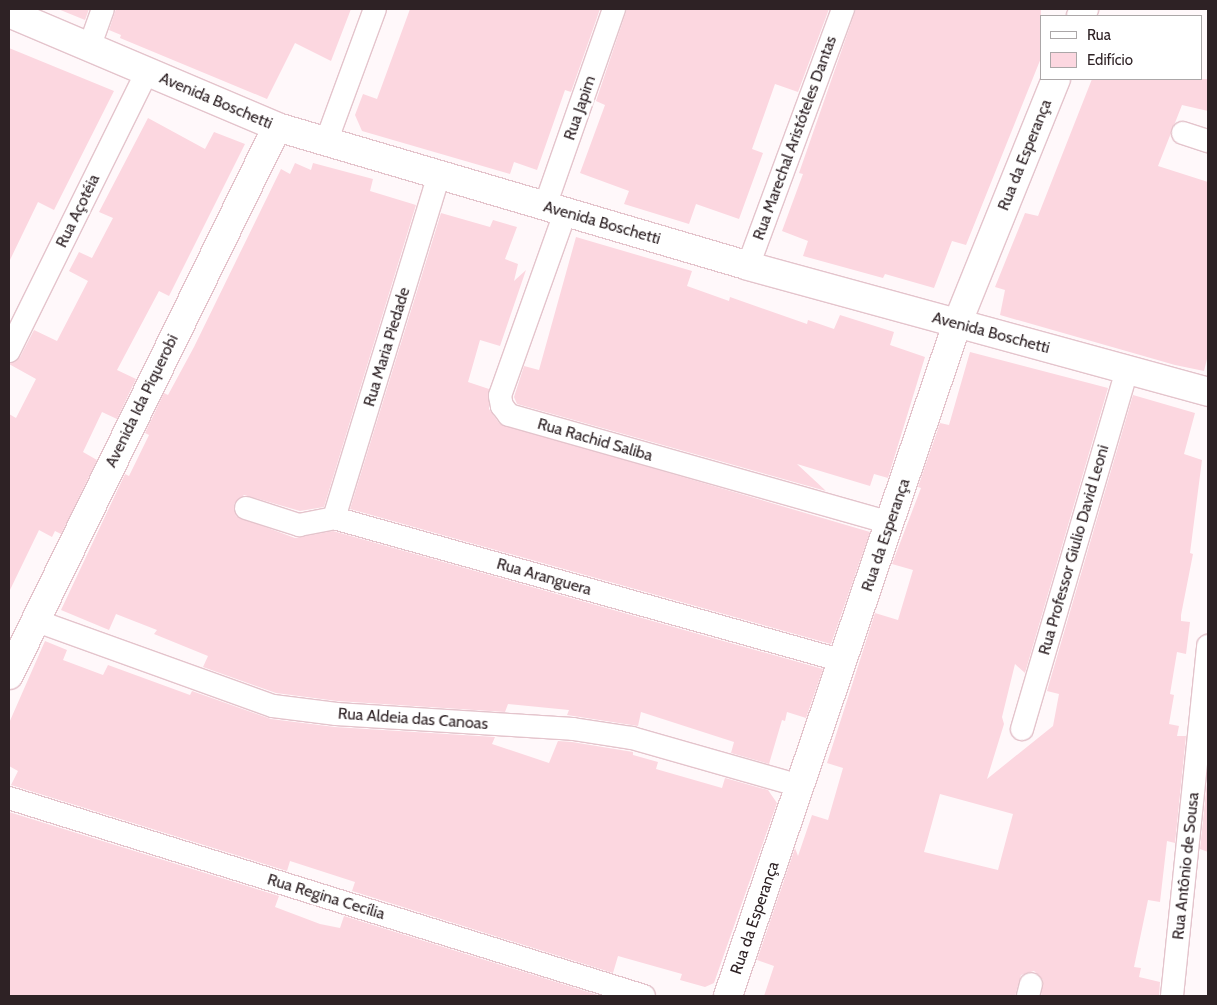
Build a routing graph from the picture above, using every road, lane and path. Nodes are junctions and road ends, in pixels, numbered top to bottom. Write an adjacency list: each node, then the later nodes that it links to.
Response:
1 (103, 9): 6 (street)
2 (375, 9): 12 (street)
3 (614, 9): 14 (street, Rua Japim)
4 (843, 9): 15 (street, Rua Marechal Aristóteles Dantas)
5 (9, 13): 6 (street, Avenida Boschetti)
6 (89, 48): 7 (street, Avenida Boschetti)
7 (147, 72): 9 (street, Avenida Boschetti); 17 (street, Rua Açotéia)
8 (1056, 80): 16 (street, Rua da Esperança)
9 (277, 127): 12 (street, Avenida Boschetti); 23 (street, Avenida Ida Piquerobi)
10 (1183, 134): 11 (street)
11 (1208, 140)
12 (326, 142): 13 (street, Avenida Boschetti)
13 (439, 175): 14 (street, Avenida Boschetti); 21 (street, Rua Maria Piedade)
14 (555, 209): 15 (street, Avenida Boschetti); 22 (street, Rua Rachid Saliba)
15 (748, 266): 16 (street, Avenida Boschetti)
16 (957, 324): 18 (street, Avenida Boschetti); 22 (street, Rua da Esperança)
17 (9, 351)
18 (1127, 370): 19 (street, Avenida Boschetti); 27 (street, Rua Professor Giulio David Leoni)
19 (1208, 392)
20 (246, 508): 21 (street, Rua Aranguera)
21 (334, 518): 25 (street, Rua Aranguera)
22 (890, 523): 25 (street, Rua da Esperança)
23 (34, 620): 26 (street, Avenida Ida Piquerobi); 28 (street, Rua Aldeia das Canoas)
24 (1208, 646): 32 (street, Rua Antônio de Sousa)
25 (843, 660): 28 (street, Rua da Esperança)
26 (9, 675)
27 (1022, 729)
28 (800, 786): 31 (street, Rua da Esperança)
29 (9, 798): 30 (street, Rua Regina Cecília)
30 (644, 996)
31 (728, 996)
32 (1172, 996)

